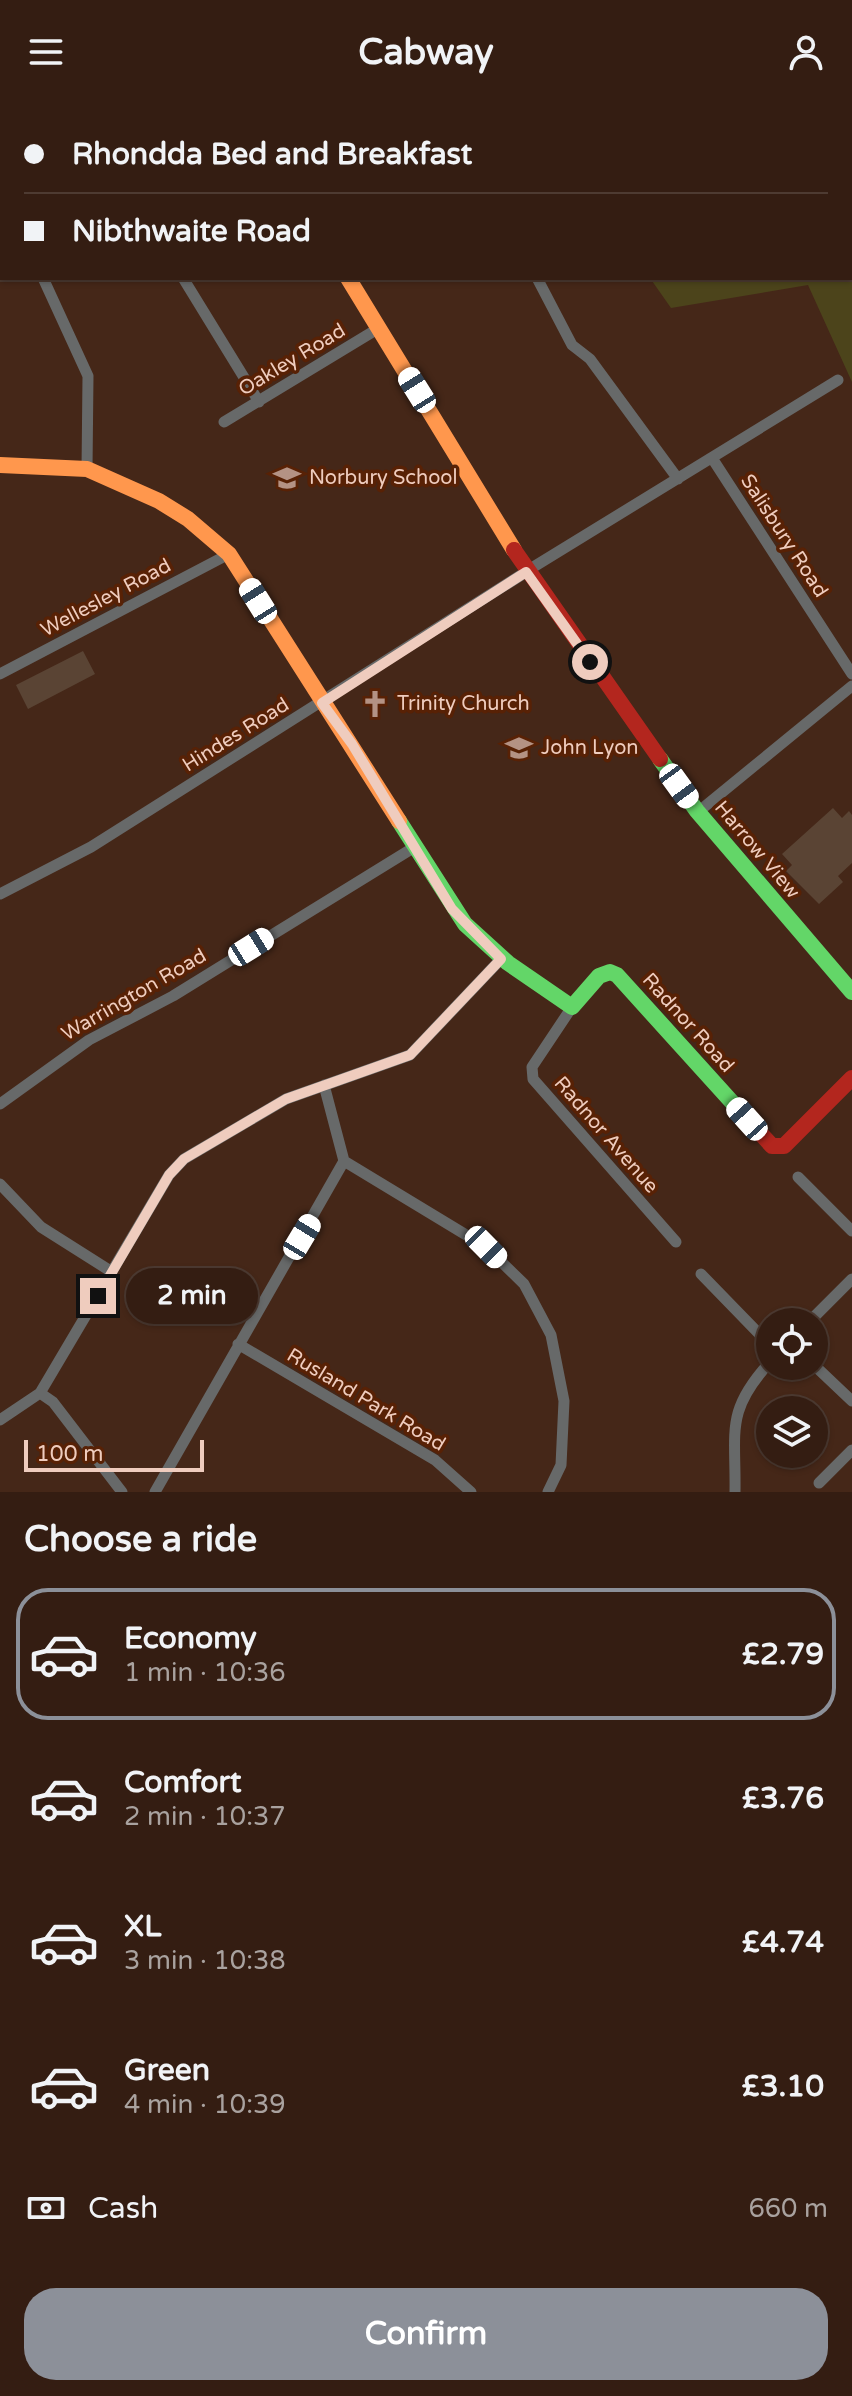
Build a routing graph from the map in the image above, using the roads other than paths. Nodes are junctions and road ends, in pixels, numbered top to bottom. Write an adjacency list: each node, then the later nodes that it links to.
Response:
1 (44, 280): 11 (street)
2 (184, 280): 7 (street)
3 (349, 280): 5 (street, Harrow View)
4 (538, 280): 12 (street)
5 (379, 328): 7 (street, Oakley Road); 14 (street, Harrow View)
6 (838, 380): 9 (street, Hindes Road)
7 (259, 402): 8 (street, Oakley Road)
8 (224, 422)
9 (712, 458): 12 (street, Hindes Road); 16 (street, Salisbury Road)
10 (0, 465): 11 (street)
11 (87, 469): 13 (street)
12 (678, 479): 14 (street, Hindes Road)
13 (229, 554): 15 (street, Wellesley Road); 18 (street)
14 (531, 569): 18 (street, Hindes Road); 19 (street, Harrow View)
15 (0, 674)
16 (852, 674)
17 (852, 686): 19 (street)
18 (322, 703): 20 (street); 21 (street, Hindes Road)
19 (698, 812): 23 (street, Harrow View)
20 (413, 848): 22 (street); 27 (street, Warrington Road)
21 (0, 894)
22 (501, 959): 24 (street); 26 (street)
23 (852, 992)
24 (572, 1007): 25 (street, Radnor Road); 32 (street, Radnor Avenue)
25 (852, 1078)
26 (324, 1085): 28 (street); 33 (street)
27 (0, 1104)
28 (344, 1161): 38 (street); 49 (street)
29 (798, 1177): 31 (street)
30 (0, 1184): 33 (street)
31 (852, 1231)
32 (676, 1242)
33 (112, 1272): 41 (street)
34 (701, 1274): 37 (street)
35 (852, 1279): 36 (street)
36 (823, 1308)
37 (756, 1331)
38 (238, 1344): 47 (street); 48 (street, Rusland Park Road)
39 (756, 1377): 50 (street)
40 (828, 1378): 42 (street)
41 (40, 1393): 43 (street); 46 (street)
42 (852, 1401)
43 (0, 1420)
44 (852, 1450): 45 (street)
45 (819, 1483)
46 (122, 1492)
47 (155, 1492)
48 (471, 1492)
49 (548, 1492)
50 (735, 1492)

